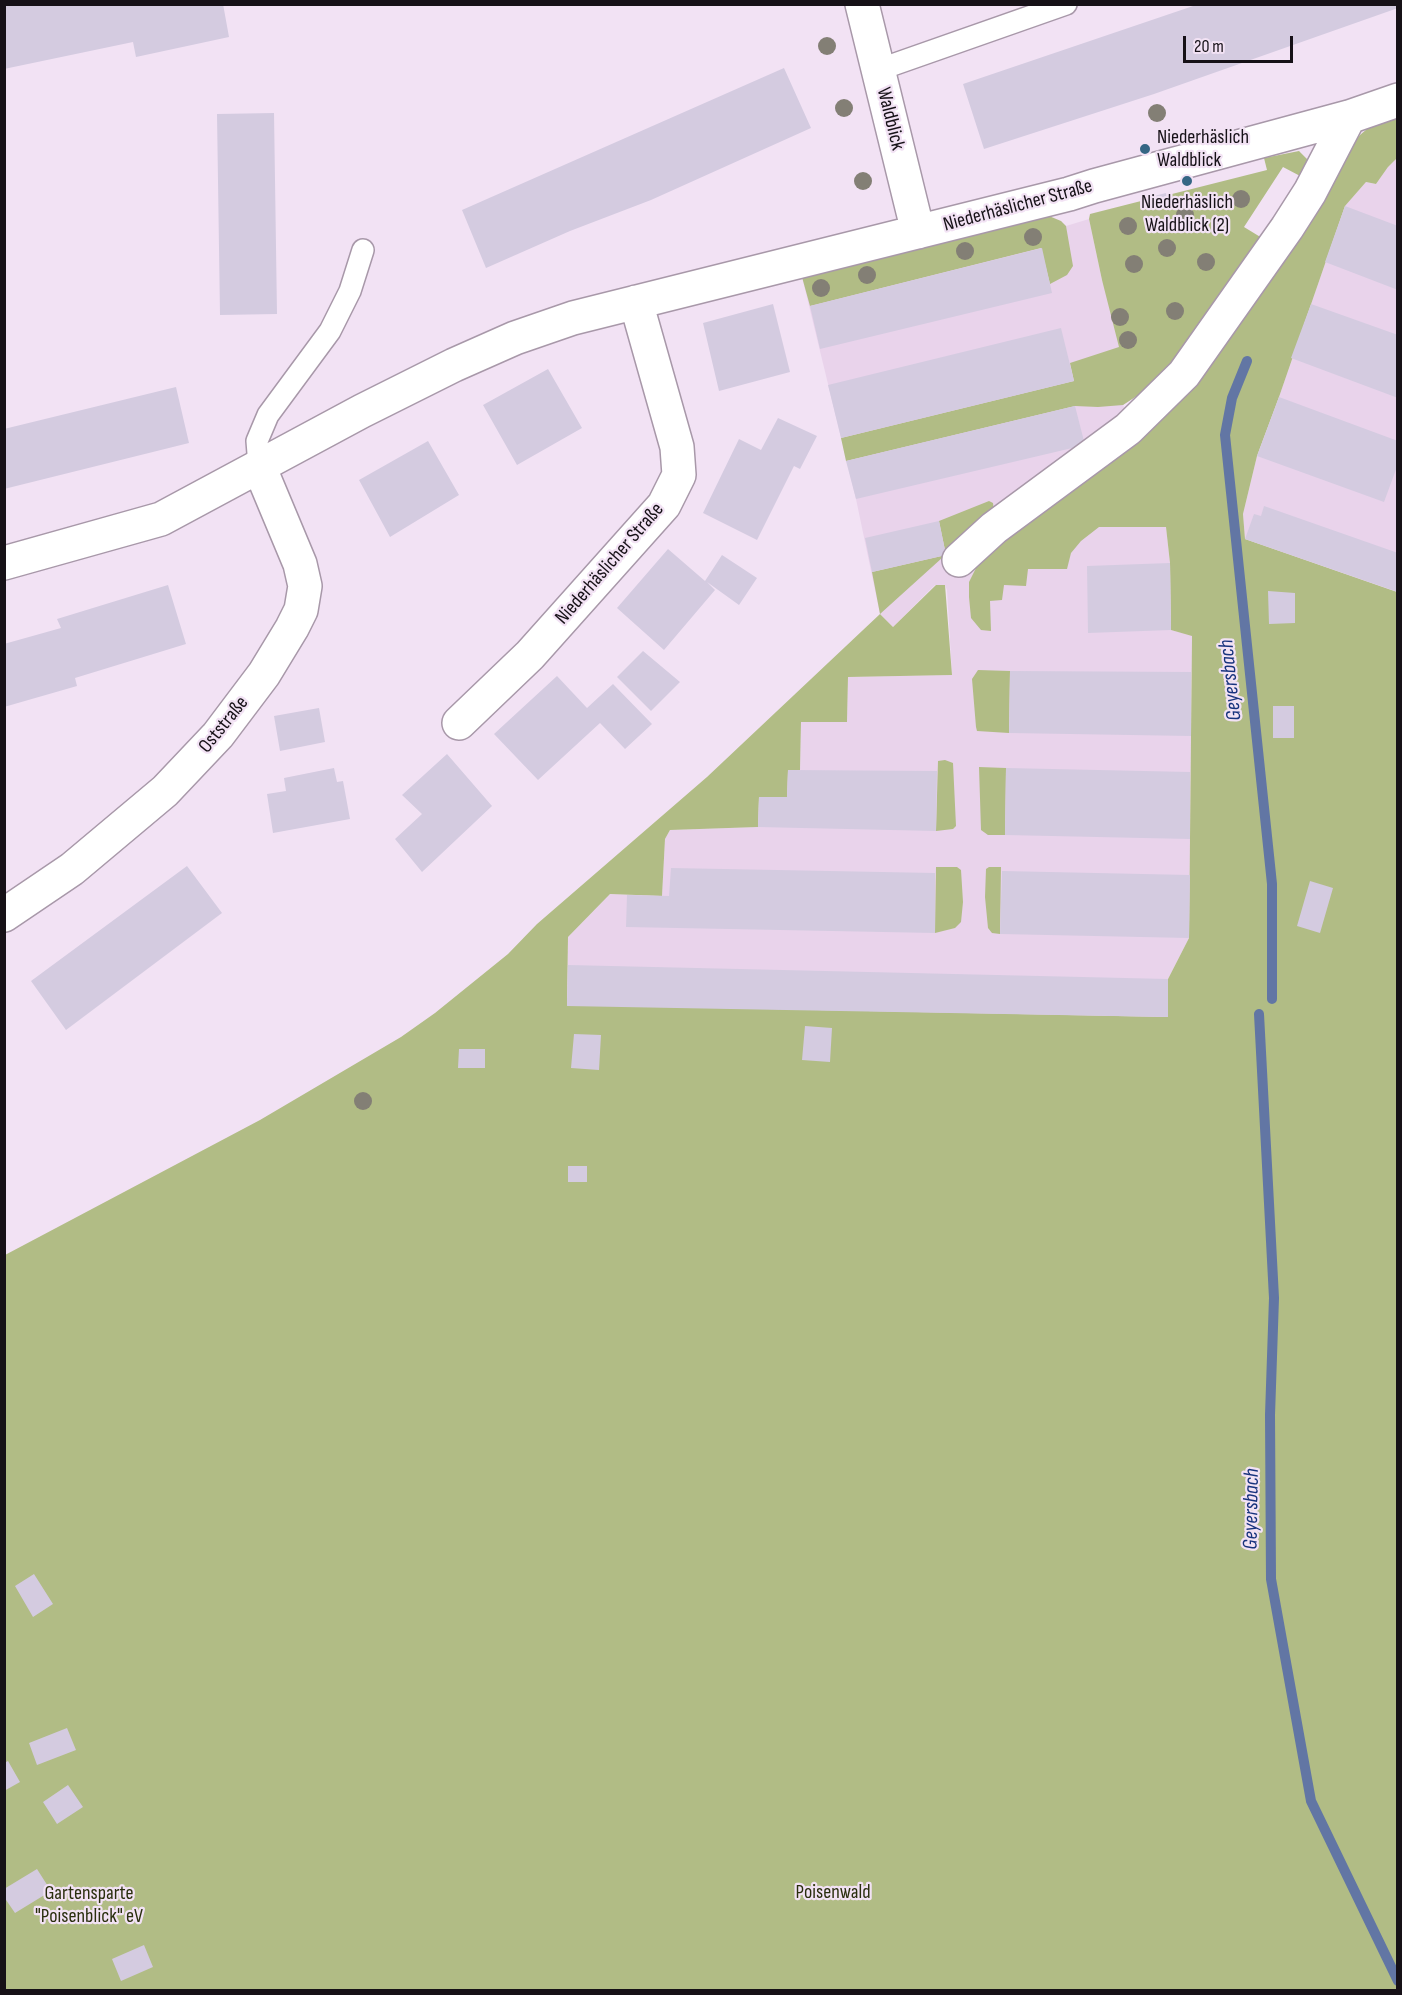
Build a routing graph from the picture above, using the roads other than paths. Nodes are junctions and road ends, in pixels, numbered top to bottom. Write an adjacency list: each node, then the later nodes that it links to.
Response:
1 (862, 4): 3 (street, Waldblick)
2 (1066, 4): 3 (lane)
3 (878, 70): 6 (street, Waldblick)
4 (1398, 100): 5 (street, Niederhäslicher Straße)
5 (1348, 117): 6 (street, Niederhäslicher Straße); 10 (street)
6 (918, 232): 8 (street, Niederhäslicher Straße)
7 (363, 250): 9 (lane)
8 (636, 302): 9 (street, Niederhäslicher Straße); 12 (street, Niederhäslicher Straße)
9 (259, 466): 11 (street, Niederhäslicher Straße); 13 (street, Oststraße)
10 (959, 560)
11 (4, 563)
12 (459, 723)
13 (4, 915)

